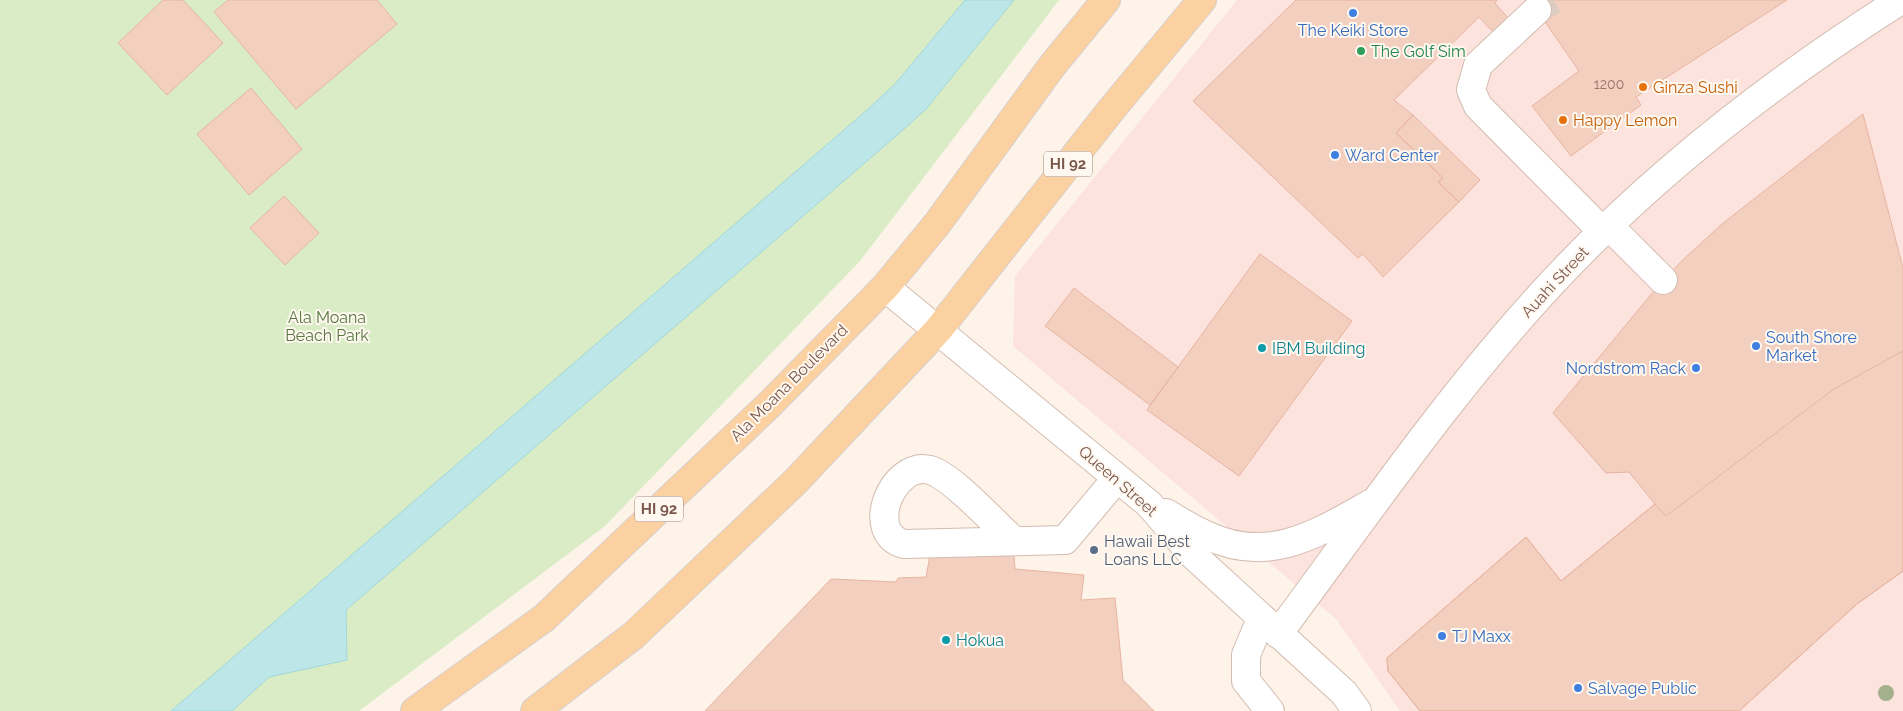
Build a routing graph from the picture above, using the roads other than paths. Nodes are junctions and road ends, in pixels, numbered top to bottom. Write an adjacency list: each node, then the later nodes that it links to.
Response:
1 (1106, 0): 7 (main road, Ala Moana Boulevard / HI 92)
2 (1202, 0): 8 (main road, HI 92)
3 (1900, 0): 5 (street, Auahi Street)
4 (1537, 10): 5 (street)
5 (1606, 229): 6 (street); 10 (street, Auahi Street)
6 (1663, 280)
7 (885, 287): 8 (street, Queen Street); 14 (main road, Ala Moana Boulevard / HI 92)
8 (938, 330): 9 (street, Queen Street); 15 (main road, HI 92)
9 (1117, 478): 11 (street, Queen Street); 12 (street)
10 (1378, 500): 11 (street); 13 (street, Auahi Street)
11 (1149, 504): 13 (street, Queen Street)
12 (1012, 540)
13 (1270, 626): 16 (street, Auahi Street); 17 (street, Queen Street)
14 (415, 711)
15 (535, 711)
16 (1270, 711)
17 (1357, 711)

